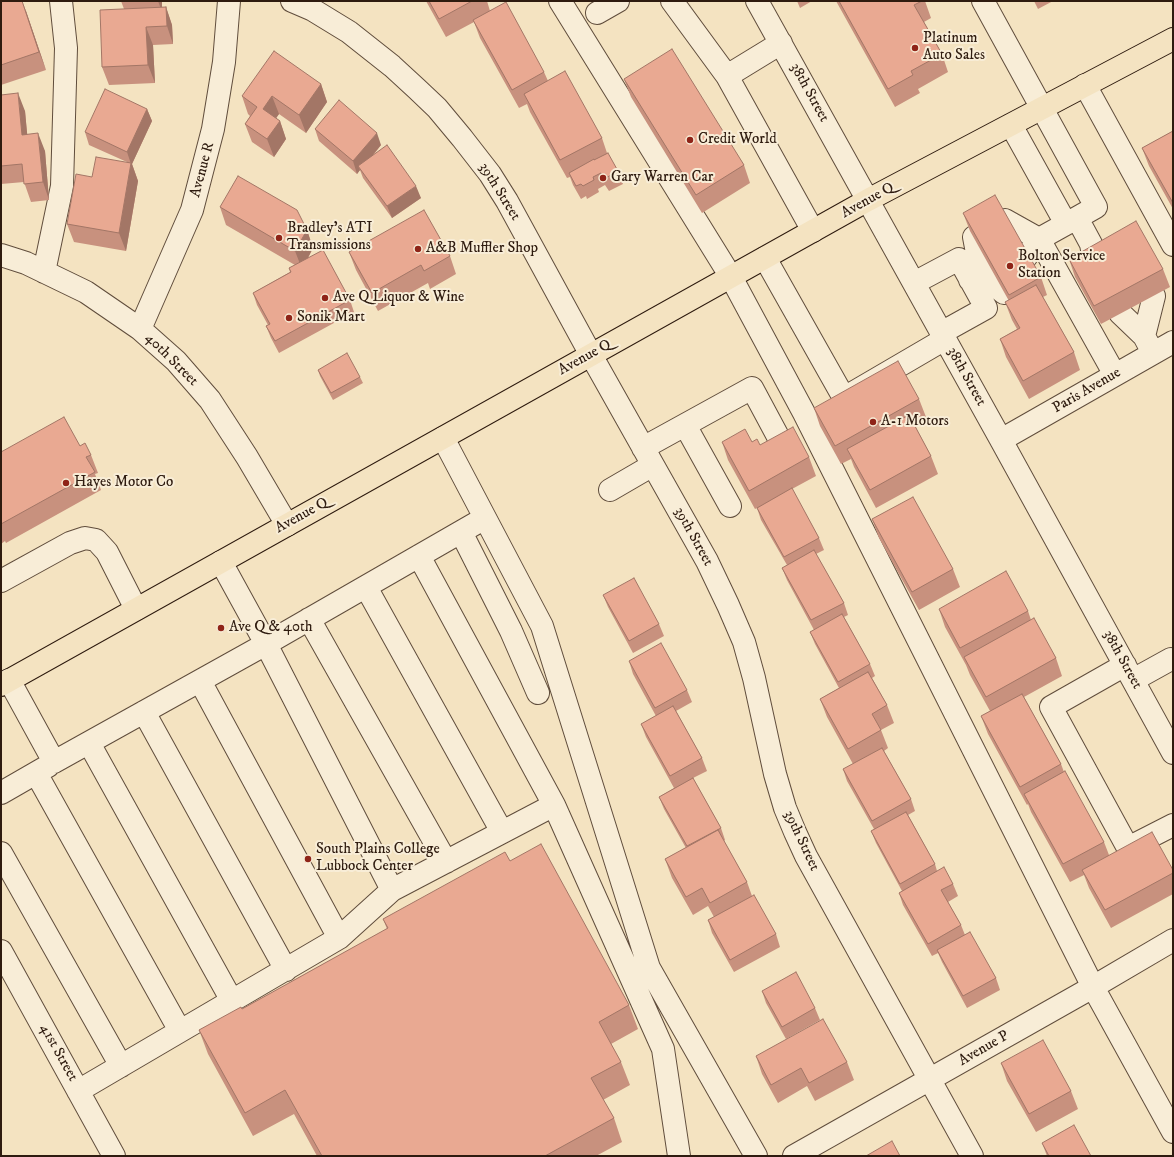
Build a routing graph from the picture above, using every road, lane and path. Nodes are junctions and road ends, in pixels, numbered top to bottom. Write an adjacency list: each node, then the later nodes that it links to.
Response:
1 (61, 1): 28 (street)
2 (229, 1): 33 (street, Avenue R)
3 (292, 1): 37 (street, 39th Street)
4 (560, 1): 29 (street)
5 (618, 1): 9 (street)
6 (672, 1): 12 (street)
7 (757, 1): 11 (street, 38th Street)
8 (983, 1): 14 (street)
9 (597, 12)
10 (1173, 39): 13 (highway, Avenue Q)
11 (781, 43): 12 (street); 16 (street, 38th Street)
12 (726, 76): 19 (street)
13 (1085, 85): 14 (highway, Avenue Q); 22 (street)
14 (1042, 108): 15 (highway, Avenue Q); 17 (street)
15 (1011, 125): 16 (highway, Avenue Q); 17 (street)
16 (868, 200): 19 (highway, Avenue Q); 30 (street, 38th Street)
17 (1071, 221): 20 (street); 21 (street)
18 (1010, 229): 20 (street)
19 (813, 231): 25 (highway, Avenue Q)
20 (1039, 239): 26 (street); 38 (street)
21 (1091, 244): 23 (street); 27 (street)
22 (1173, 245)
23 (1113, 251)
24 (1, 255): 28 (street, 40th Street)
25 (765, 258): 29 (highway, Avenue Q); 34 (street)
26 (1031, 266)
27 (1089, 269)
28 (44, 272): 33 (street, 40th Street)
29 (731, 277): 37 (highway, Avenue Q); 77 (street)
30 (914, 283): 34 (street, 38th Street); 34 (street)
31 (1147, 300): 36 (street)
32 (1115, 316): 36 (street)
33 (140, 329): 47 (street, 40th Street)
34 (943, 336): 41 (street, 38th Street)
35 (1173, 342): 36 (street, Paris Avenue)
36 (1149, 345): 38 (street, Paris Avenue)
37 (591, 355): 40 (highway, Avenue Q); 43 (street, 39th Street)
38 (1115, 375): 41 (street, Paris Avenue)
39 (685, 425): 42 (street); 43 (street); 45 (street)
40 (443, 438): 46 (street); 47 (highway, Avenue Q)
41 (1001, 440): 57 (street, 38th Street)
42 (782, 444)
43 (648, 457): 44 (street); 81 (street, 39th Street)
44 (610, 490)
45 (730, 506)
46 (485, 518): 48 (street); 86 (street)
47 (287, 525): 50 (highway, Avenue Q)
48 (461, 532): 49 (street); 60 (street)
49 (419, 556): 52 (street); 67 (street)
50 (221, 562): 53 (highway, Avenue Q); 55 (street)
51 (1, 581): 53 (street)
52 (366, 587): 54 (street); 69 (street)
53 (136, 609): 59 (highway, Avenue Q)
54 (309, 619): 55 (street); 71 (street)
55 (266, 644): 58 (street); 72 (street)
56 (1172, 655): 57 (street)
57 (1129, 672): 63 (street, 38th Street); 68 (street)
58 (200, 681): 61 (street); 73 (street)
59 (5, 682): 64 (street)
60 (538, 693)
61 (144, 712): 62 (street); 76 (street)
62 (89, 743): 64 (street); 78 (street)
63 (1173, 753)
64 (54, 762): 65 (street)
65 (36, 773): 66 (street); 79 (street)
66 (1, 792)
67 (554, 805): 69 (street); 85 (street)
68 (1173, 825)
69 (502, 832): 71 (street)
70 (1, 853): 80 (street)
71 (446, 862): 72 (street)
72 (392, 890): 73 (street)
73 (339, 938): 76 (street)
74 (1173, 940): 77 (street, Avenue P)
75 (1, 950): 82 (street, 41st Street)
76 (286, 970): 78 (street)
77 (1093, 987): 81 (street, Avenue P); 83 (street)
78 (232, 1001): 79 (street)
79 (180, 1031): 80 (street)
80 (121, 1066): 82 (street)
81 (930, 1080): 87 (street, Avenue P); 88 (street, 39th Street)
82 (78, 1091): 84 (street, 41st Street)
83 (1173, 1132)
84 (114, 1156)
85 (678, 1156)
86 (756, 1156)
87 (794, 1156)
88 (972, 1156)

